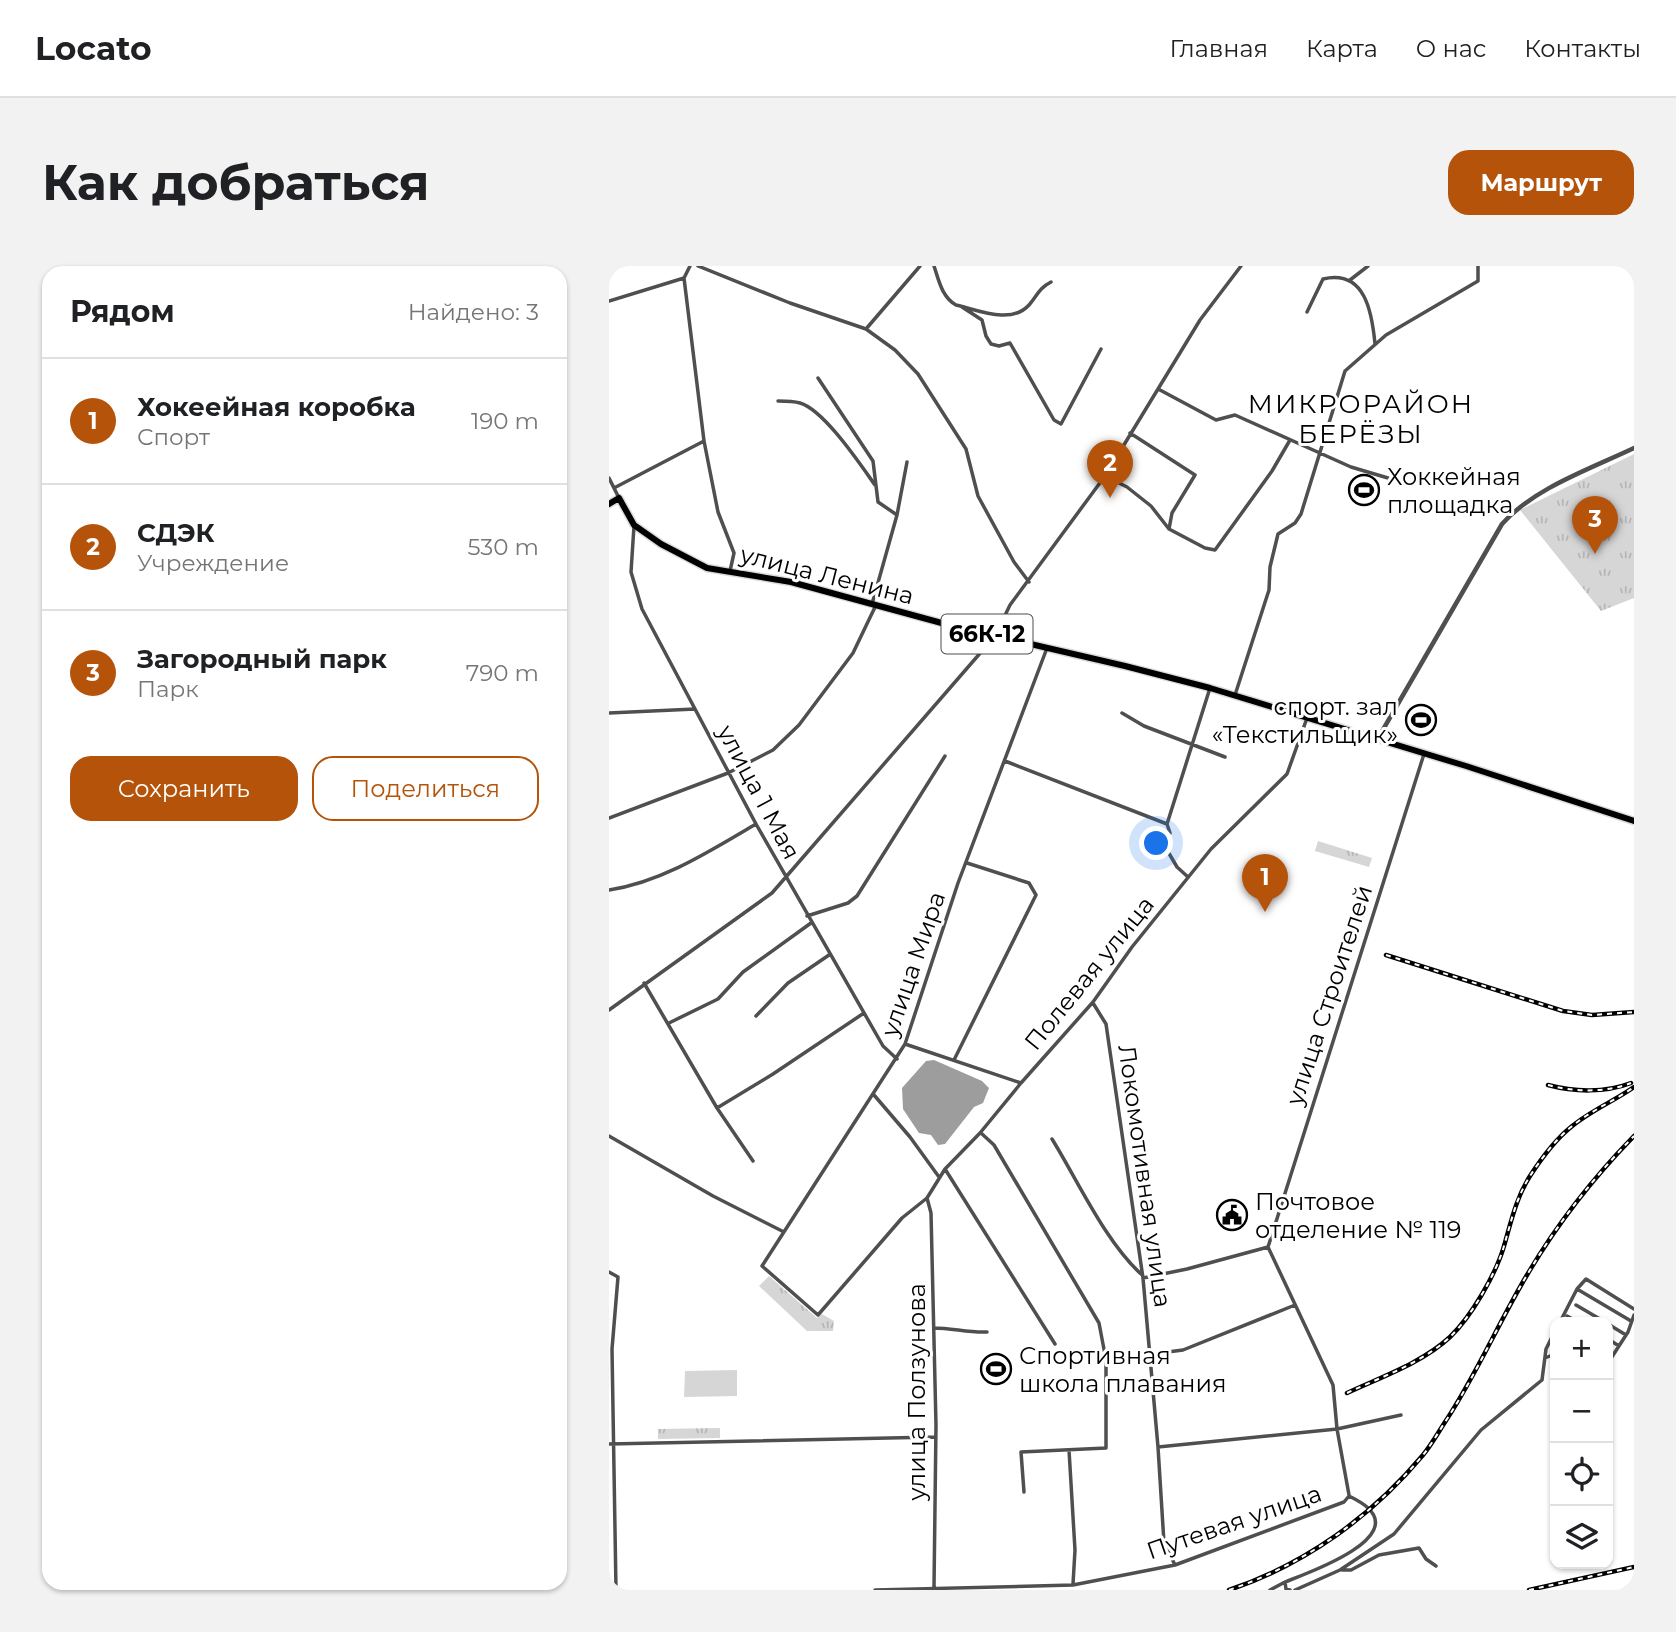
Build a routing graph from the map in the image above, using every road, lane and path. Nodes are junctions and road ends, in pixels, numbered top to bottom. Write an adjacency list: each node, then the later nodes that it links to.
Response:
1 (690, 266): 8 (street)
2 (698, 266): 14 (street)
3 (920, 266): 14 (street)
4 (934, 266): 12 (street)
5 (1241, 266): 18 (street)
6 (1368, 266): 9 (street)
7 (1478, 266): 15 (street)
8 (684, 278): 11 (street); 22 (street)
9 (1350, 280): 13 (street); 15 (street)
10 (1051, 282): 12 (street)
11 (609, 301)
12 (962, 307): 16 (street)
13 (1307, 312)
14 (866, 329): 37 (street)
15 (1375, 344): 24 (street)
16 (1101, 349)
17 (818, 378): 29 (street)
18 (1160, 390): 20 (street); 21 (street)
19 (778, 401): 29 (street)
20 (1130, 433): 26 (street); 35 (street)
21 (1290, 440): 24 (street); 35 (street)
22 (703, 441): 30 (street); 36 (street)
23 (1634, 448): 47 (street)
24 (1318, 453): 28 (street); 42 (street)
25 (908, 463): 33 (street)
26 (1105, 476): 35 (street); 37 (street)
27 (609, 478): 30 (street, улица Ленина)
28 (1388, 478)
29 (876, 486): 33 (street)
30 (614, 488): 31 (street, улица Ленина)
31 (619, 498): 32 (main road); 34 (main road, улица Ленина / 66К-12)
32 (609, 504)
33 (897, 515): 38 (street)
34 (634, 525): 36 (main road, улица Ленина / 66К-12); 43 (street, улица 1 Мая)
35 (1169, 529)
36 (730, 571): 38 (main road, улица Ленина / 66К-12)
37 (1029, 582): 39 (street)
38 (874, 605): 39 (main road, улица Ленина / 66К-12); 53 (street)
39 (995, 636): 40 (main road, улица Ленина / 66К-12); 62 (street)
40 (1047, 648): 41 (main road, улица Ленина / 66К-12); 52 (street, улица Мира)
41 (1210, 688): 42 (main road, улица Ленина / 66К-12); 48 (street)
42 (1235, 695): 46 (main road, улица Ленина / 66К-12)
43 (695, 709): 44 (street); 53 (street, улица 1 Мая)
44 (609, 713)
45 (1122, 713): 48 (street)
46 (1307, 718): 47 (main road, улица Ленина / 66К-12); 61 (street, Полевая улица)
47 (1377, 740): 49 (main road, улица Ленина / 66К-12)
48 (1191, 745): 51 (street); 57 (street)
49 (1424, 754): 55 (main road, улица Ленина / 66К-12); 87 (street, улица Строителей)
50 (945, 756): 64 (street)
51 (1224, 757)
52 (1005, 761): 57 (street); 60 (street, улица Мира)
53 (728, 773): 54 (street); 56 (street, улица 1 Мая)
54 (609, 818)
55 (1634, 821)
56 (755, 824): 62 (street, улица 1 Мая); 63 (street)
57 (1167, 824): 58 (street)
58 (1170, 833)
59 (1167, 850): 61 (street)
60 (967, 863): 73 (street, улица Мира); 75 (street)
61 (1188, 877): 68 (street, Полевая улица)
62 (786, 879): 64 (street, улица 1 Мая); 67 (street)
63 (609, 890)
64 (807, 916): 65 (street, улица 1 Мая)
65 (811, 923): 66 (street, улица 1 Мая); 72 (street)
66 (829, 955): 70 (street, улица 1 Мая); 71 (street)
67 (644, 984): 69 (street); 72 (street)
68 (1093, 1002): 76 (street, Полевая улица); 90 (street, Локомотивная улица)
69 (609, 1010)
70 (864, 1013): 74 (street, улица 1 Мая); 78 (street)
71 (756, 1016)
72 (669, 1023): 78 (street)
73 (905, 1044): 74 (street, улица Мира); 75 (street)
74 (897, 1059): 77 (street, улица Мира)
75 (954, 1060): 76 (street)
76 (1021, 1083): 79 (street, Полевая улица)
77 (873, 1095): 84 (street); 86 (street, улица Мира)
78 (717, 1108): 82 (street)
79 (981, 1133): 83 (street, Полевая улица); 112 (street)
80 (609, 1136): 86 (street)
81 (1052, 1139): 90 (street)
82 (753, 1161)
83 (945, 1169): 84 (street, Полевая улица); 104 (street)
84 (939, 1177): 85 (street, Полевая улица)
85 (926, 1198): 88 (street, Полевая улица); 100 (street, улица Ползунова)
86 (784, 1233): 88 (street, улица Мира)
87 (1268, 1247): 90 (street); 92 (street)
88 (762, 1266)
89 (609, 1272): 107 (street)
90 (1143, 1277): 109 (street, Локомотивная улица)
91 (1577, 1289): 94 (street); 96 (street); 98 (street)
92 (1295, 1305): 109 (street); 114 (street)
93 (1576, 1305): 97 (street)
94 (1634, 1309)
95 (1634, 1315): 98 (street)
96 (1563, 1317)
97 (1596, 1317)
98 (1631, 1321): 102 (street)
99 (1613, 1327): 102 (street)
100 (934, 1328): 101 (street); 115 (street, улица Ползунова)
101 (987, 1332)
102 (1626, 1335): 106 (street)
103 (1613, 1342): 106 (street)
104 (1055, 1344)
105 (1550, 1344): 111 (street)
106 (1619, 1346): 108 (street)
107 (611, 1349): 116 (street)
108 (1613, 1353)
109 (1150, 1355): 112 (street); 118 (street, Локомотивная улица)
110 (1550, 1356): 111 (street)
111 (1545, 1358): 124 (street)
112 (1105, 1360): 119 (street)
113 (1401, 1415): 114 (street)
114 (1337, 1429): 118 (street); 121 (street)
115 (935, 1437): 116 (street); 127 (street, улица Ползунова)
116 (615, 1443): 117 (street); 128 (street)
117 (609, 1444)
118 (1158, 1447): 122 (street, Локомотивная улица)
119 (1069, 1450): 120 (street); 126 (street)
120 (1024, 1492)
121 (1349, 1496): 122 (street, Путевая улица); 125 (street)
122 (1175, 1565): 126 (street, Путевая улица)
123 (1436, 1566): 124 (street)
124 (1340, 1570): 131 (street)
125 (1285, 1582): 130 (street); 131 (street)
126 (1073, 1585): 127 (street, Путевая улица)
127 (934, 1587): 129 (street, Путевая улица)
128 (616, 1590)
129 (875, 1590)
130 (1270, 1590)
131 (1293, 1590)

